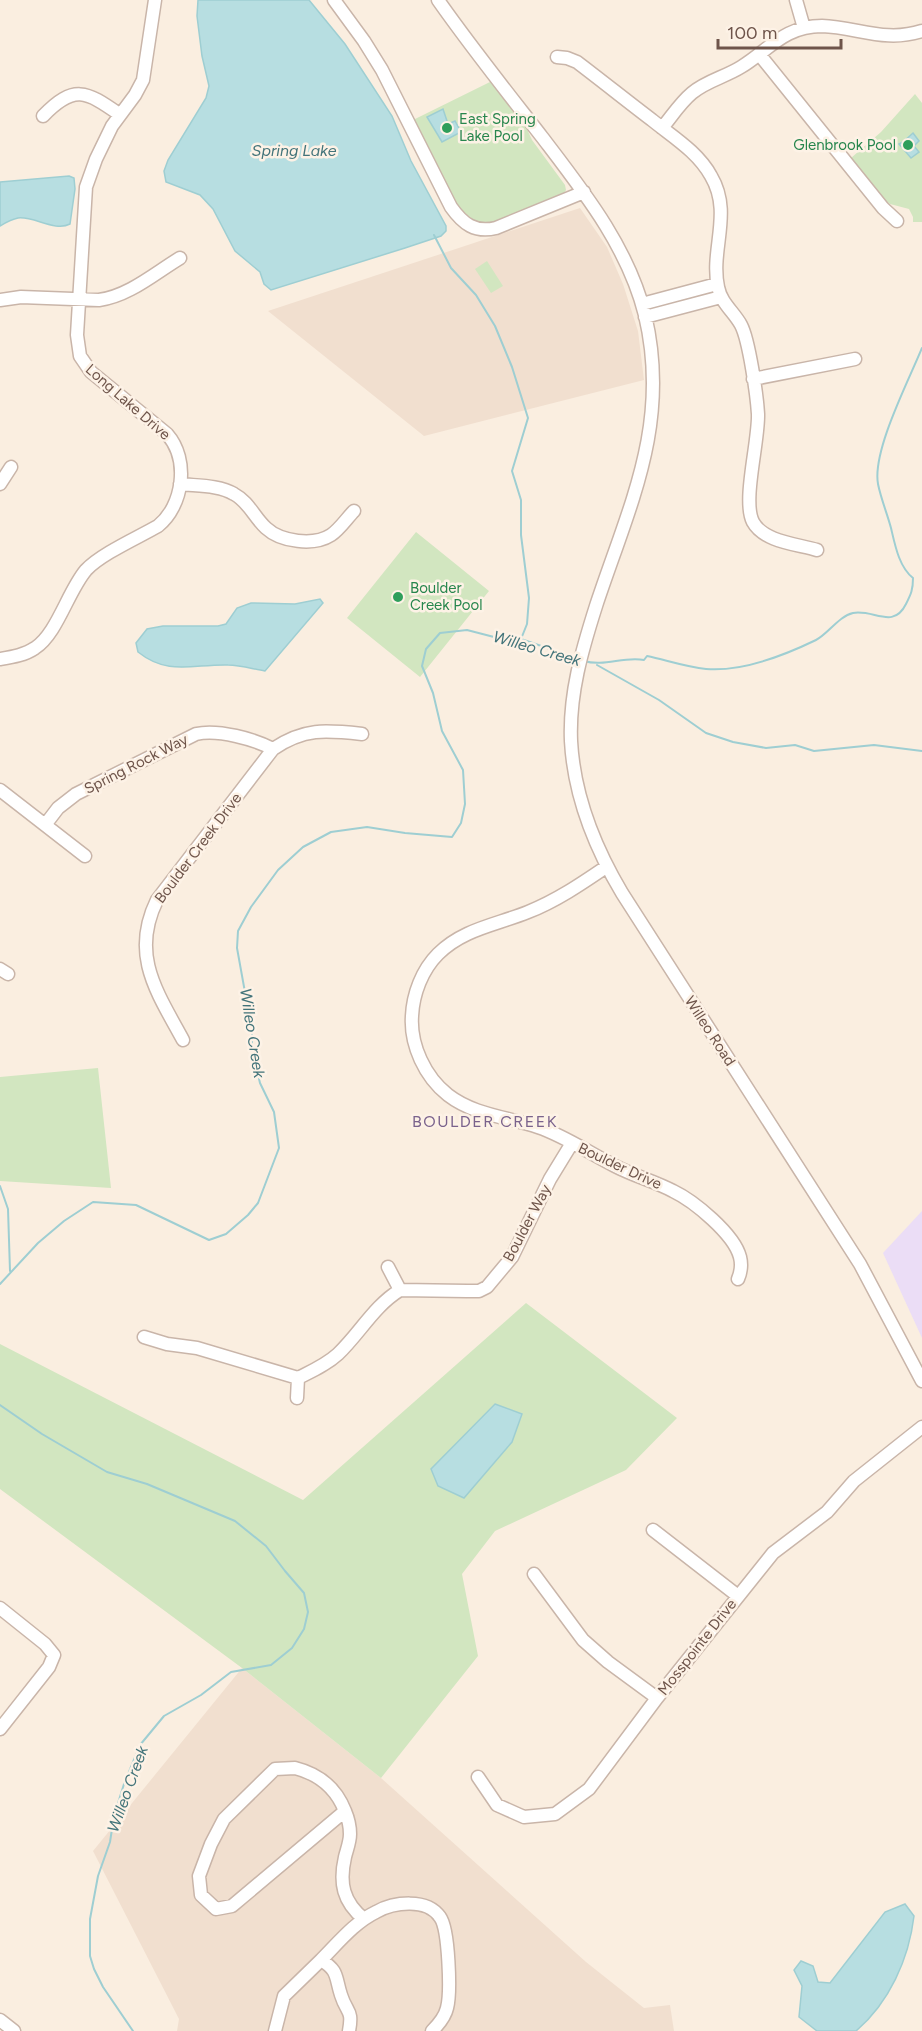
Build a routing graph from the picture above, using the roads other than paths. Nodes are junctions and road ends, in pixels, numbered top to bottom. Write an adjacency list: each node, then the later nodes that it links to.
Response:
1 (154, 0): 9 (street, Long Lake Drive)
2 (334, 0): 12 (street)
3 (438, 0): 12 (street, Willeo Road)
4 (796, 0): 5 (street)
5 (804, 28): 6 (street); 7 (street)
6 (922, 31)
7 (759, 54): 11 (street); 13 (street)
8 (557, 57): 11 (street)
9 (119, 114): 10 (street); 18 (street, Long Lake Drive)
10 (43, 116)
11 (662, 128): 15 (street)
12 (584, 192): 19 (street, Willeo Road)
13 (897, 221)
14 (180, 258): 18 (street)
15 (717, 284): 16 (street); 19 (street)
16 (721, 297): 20 (street); 22 (street)
17 (0, 300): 18 (street)
18 (78, 300): 25 (street, Long Lake Drive)
19 (642, 303): 20 (street, Willeo Road)
20 (645, 317): 34 (street, Willeo Road)
21 (855, 359): 22 (street)
22 (753, 379): 27 (street)
23 (11, 467): 24 (street)
24 (0, 484)
25 (180, 484): 26 (street); 28 (street, Long Lake Drive)
26 (354, 511)
27 (817, 550)
28 (0, 659)
29 (362, 734): 30 (street, Boulder Creek Drive)
30 (273, 749): 32 (street, Spring Rock Way); 35 (street, Boulder Creek Drive)
31 (0, 790): 32 (street)
32 (45, 825): 33 (street)
33 (85, 856)
34 (606, 867): 36 (street, Boulder Drive); 42 (street, Willeo Road)
35 (183, 1040)
36 (572, 1143): 38 (street, Boulder Drive); 39 (street, Boulder Way)
37 (388, 1267): 39 (street)
38 (738, 1279)
39 (400, 1290): 41 (street)
40 (144, 1337): 41 (street)
41 (298, 1378): 43 (street)
42 (922, 1381)
43 (297, 1398)
44 (922, 1427): 47 (street, Mosspointe Drive)
45 (653, 1530): 47 (street)
46 (534, 1574): 49 (street)
47 (738, 1596): 49 (street, Mosspointe Drive)
48 (0, 1608): 50 (street)
49 (657, 1698): 51 (street, Mosspointe Drive)
50 (0, 1729)
51 (478, 1777)
52 (345, 1811): 52 (street); 53 (street)
53 (364, 1919): 54 (street); 59 (street)
54 (321, 1960): 57 (street); 58 (street)
55 (0, 2020): 56 (street)
56 (14, 2031)
57 (275, 2031)
58 (349, 2031)
59 (432, 2031)

